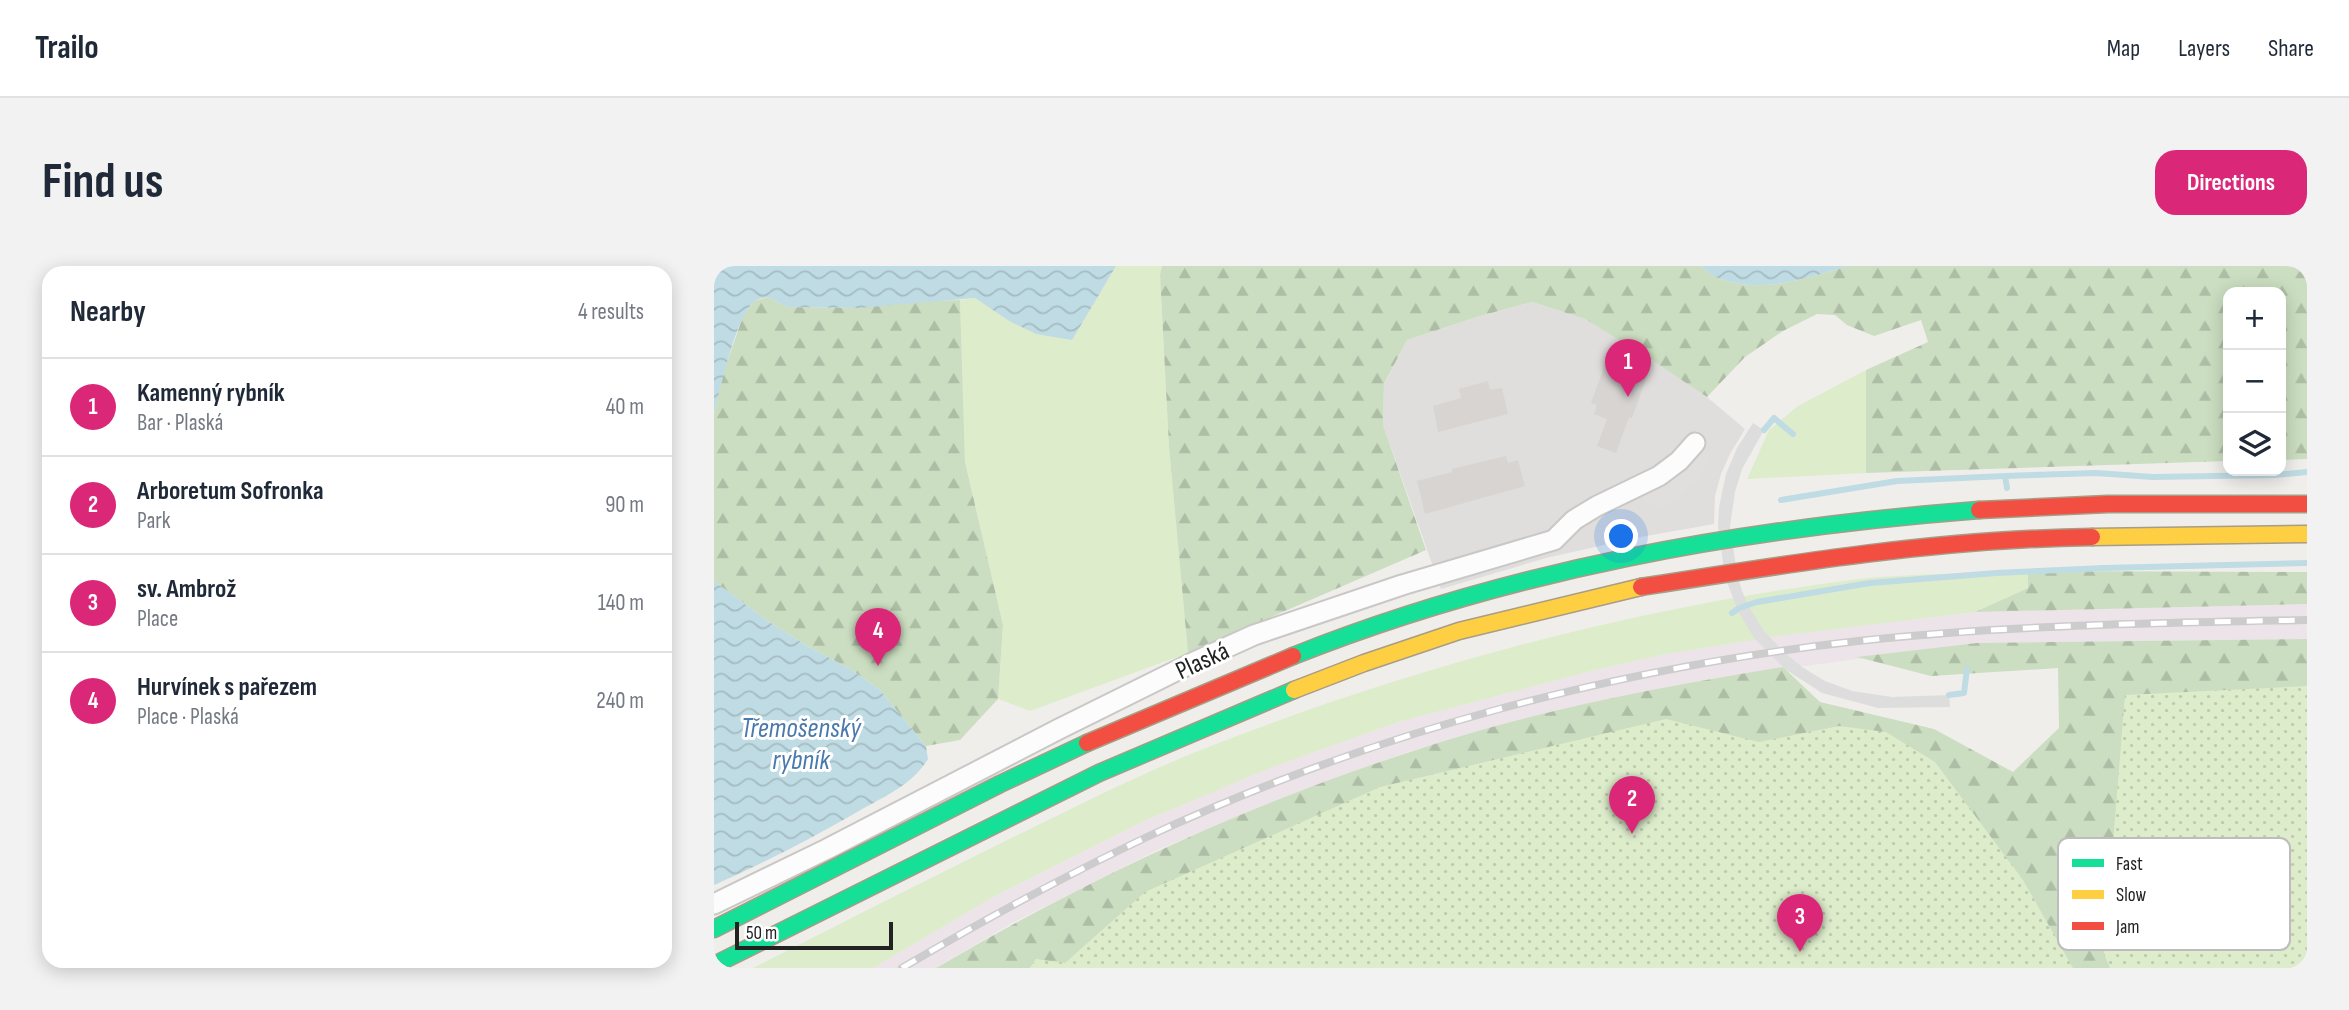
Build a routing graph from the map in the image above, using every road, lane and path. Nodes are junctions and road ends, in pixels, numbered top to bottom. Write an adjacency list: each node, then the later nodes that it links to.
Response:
1 (1695, 443): 4 (street, Plaská)
2 (2307, 504): 5 (main road)
3 (2307, 534): 6 (main road)
4 (714, 904)
5 (714, 929)
6 (714, 965)

